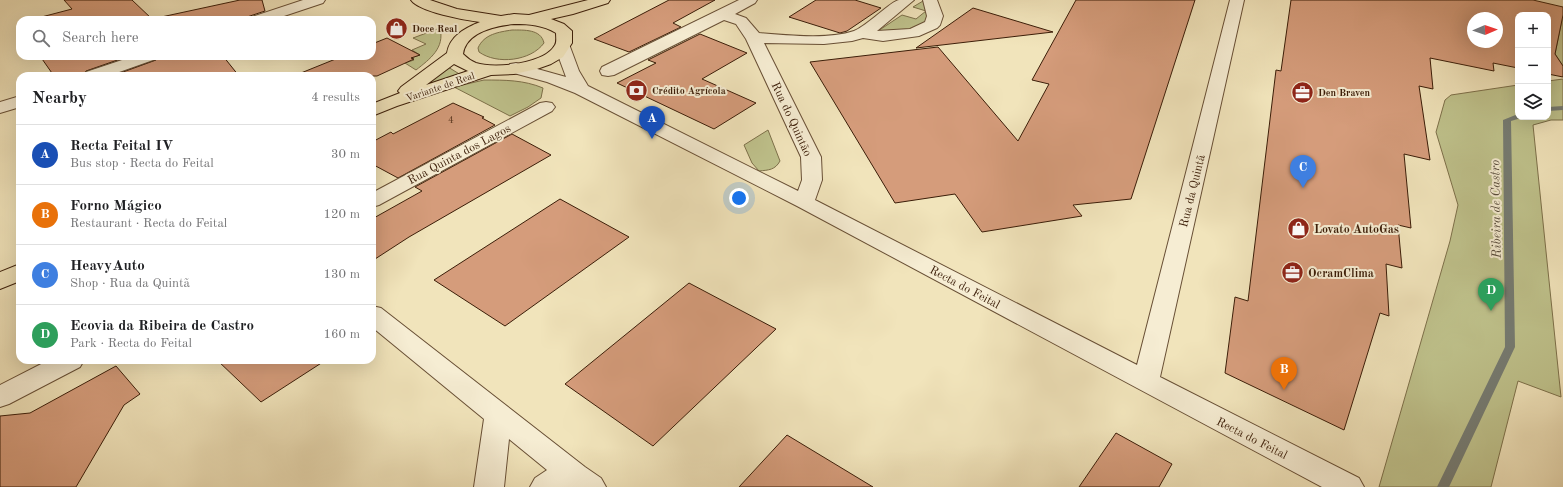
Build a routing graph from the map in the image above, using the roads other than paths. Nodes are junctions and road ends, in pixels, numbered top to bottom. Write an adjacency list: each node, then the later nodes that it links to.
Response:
1 (318, 0): 10 (street)
2 (418, 0): 8 (main road, Recta do Feital)
3 (603, 0): 11 (main road); 15 (main road)
4 (750, 0): 9 (street)
5 (907, 0): 13 (street)
6 (930, 0): 13 (street)
7 (1237, 0): 34 (street, Rua da Quintã)
8 (434, 8): 12 (main road, Recta do Feital); 16 (main road, Recta do Feital)
9 (723, 14): 14 (street, Rua do Quintão); 21 (street)
10 (270, 16)
11 (527, 19): 12 (main road, Recta do Feital); 15 (main road, Recta do Feital)
12 (501, 21): 16 (main road, Recta do Feital)
13 (861, 33): 14 (street)
14 (754, 38): 29 (street, Rua do Quintão)
15 (564, 43): 18 (main road, Recta do Feital); 22 (street, Recta do Feital)
16 (457, 48): 19 (main road, Recta do Feital); 24 (main road, Variante de Real)
17 (138, 60): 20 (street)
18 (516, 68): 19 (main road, Recta do Feital); 22 (street, Recta do Feital)
19 (488, 70): 24 (main road, Variante de Real)
20 (104, 72)
21 (608, 72)
22 (581, 89): 29 (street, Recta do Feital)
23 (16, 102): 26 (street)
24 (391, 102): 27 (main road, Variante de Real)
25 (546, 107): 28 (street, Rua Quinta dos Lagos)
26 (0, 108)
27 (376, 109)
28 (376, 199)
29 (804, 202): 34 (street, Recta do Feital)
30 (16, 274): 31 (main road)
31 (0, 281)
32 (376, 317): 36 (street)
33 (62, 364): 35 (street)
34 (1146, 382): 40 (street, Recta do Feital)
35 (0, 397)
36 (498, 415): 37 (street); 38 (street)
37 (583, 482): 39 (street)
38 (489, 487)
39 (545, 487)
40 (1349, 487)

